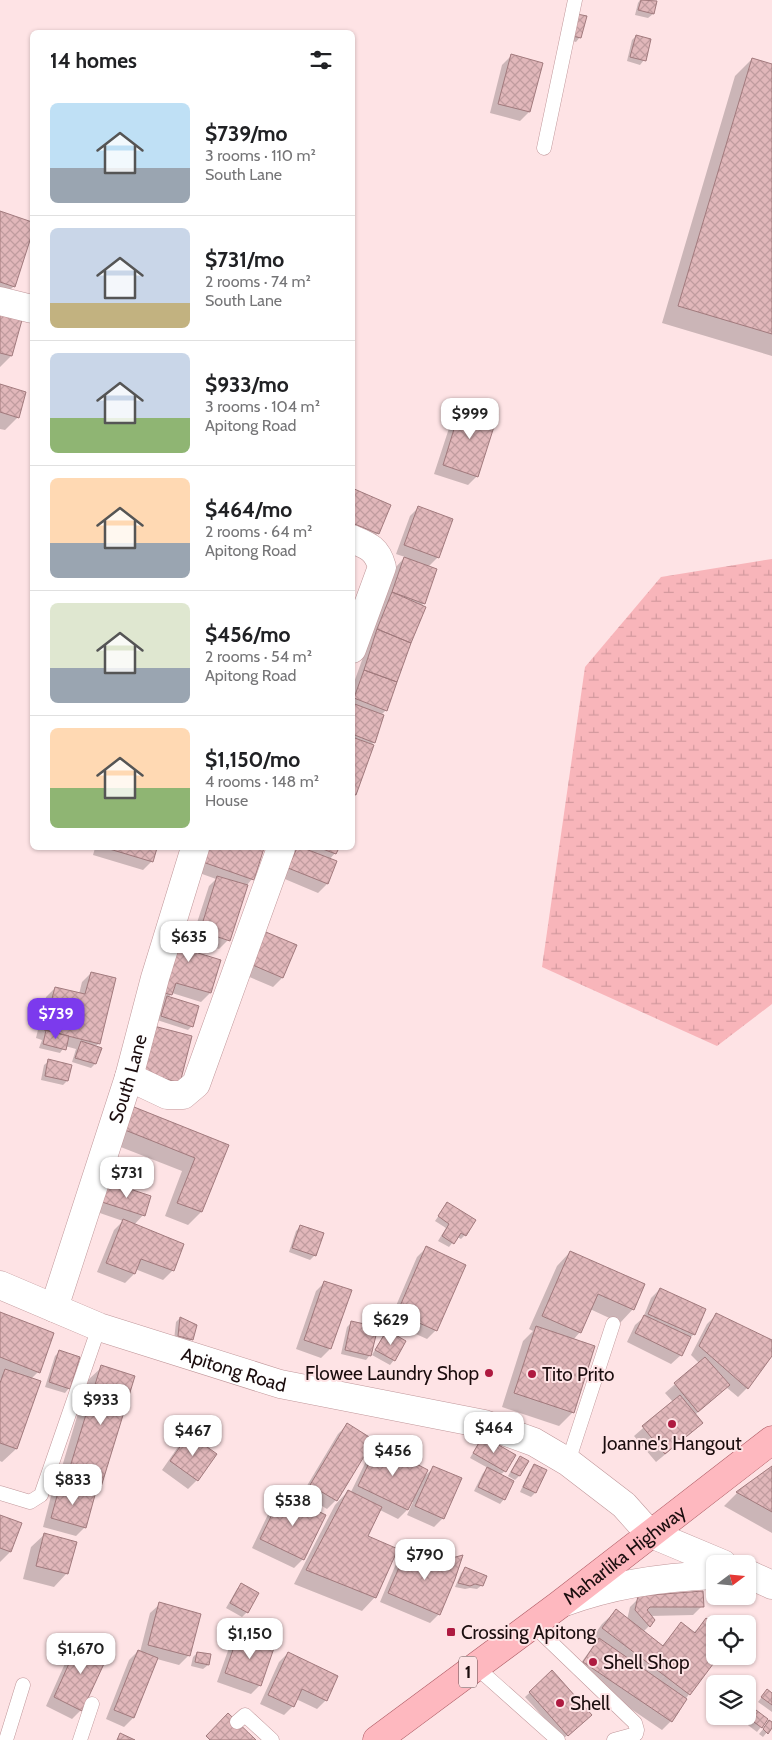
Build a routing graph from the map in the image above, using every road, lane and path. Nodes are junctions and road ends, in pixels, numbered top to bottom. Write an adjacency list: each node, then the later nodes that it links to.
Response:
1 (575, 0): 2 (lane)
2 (544, 148)
3 (0, 301): 4 (street)
4 (30, 308)
5 (355, 540): 6 (street)
6 (355, 641)
7 (194, 850): 9 (street, South Lane)
8 (280, 850): 9 (street)
9 (130, 1077): 11 (street, South Lane)
10 (0, 1285): 11 (street, Apitong Road)
11 (54, 1308): 13 (street, Apitong Road)
12 (612, 1324): 15 (lane)
13 (99, 1327): 15 (street, Apitong Road); 16 (lane)
14 (772, 1440): 17 (main road, Maharlika Highway / 1)
15 (568, 1462): 17 (street, Apitong Road)
16 (0, 1493)
17 (649, 1533): 18 (street); 20 (main road, Maharlika Highway / 1)
18 (706, 1557)
19 (706, 1576): 20 (street)
20 (559, 1605): 21 (main road, Maharlika Highway / 1)
21 (532, 1624): 22 (main road, Maharlika Highway / 1); 31 (lane)
22 (475, 1666): 26 (main road, Maharlika Highway / 1); 30 (lane)
23 (23, 1685): 27 (lane)
24 (92, 1704): 28 (lane)
25 (237, 1722): 29 (lane)
26 (387, 1737)
27 (6, 1740)
28 (80, 1740)
29 (272, 1740)
30 (558, 1740)
31 (614, 1740)

